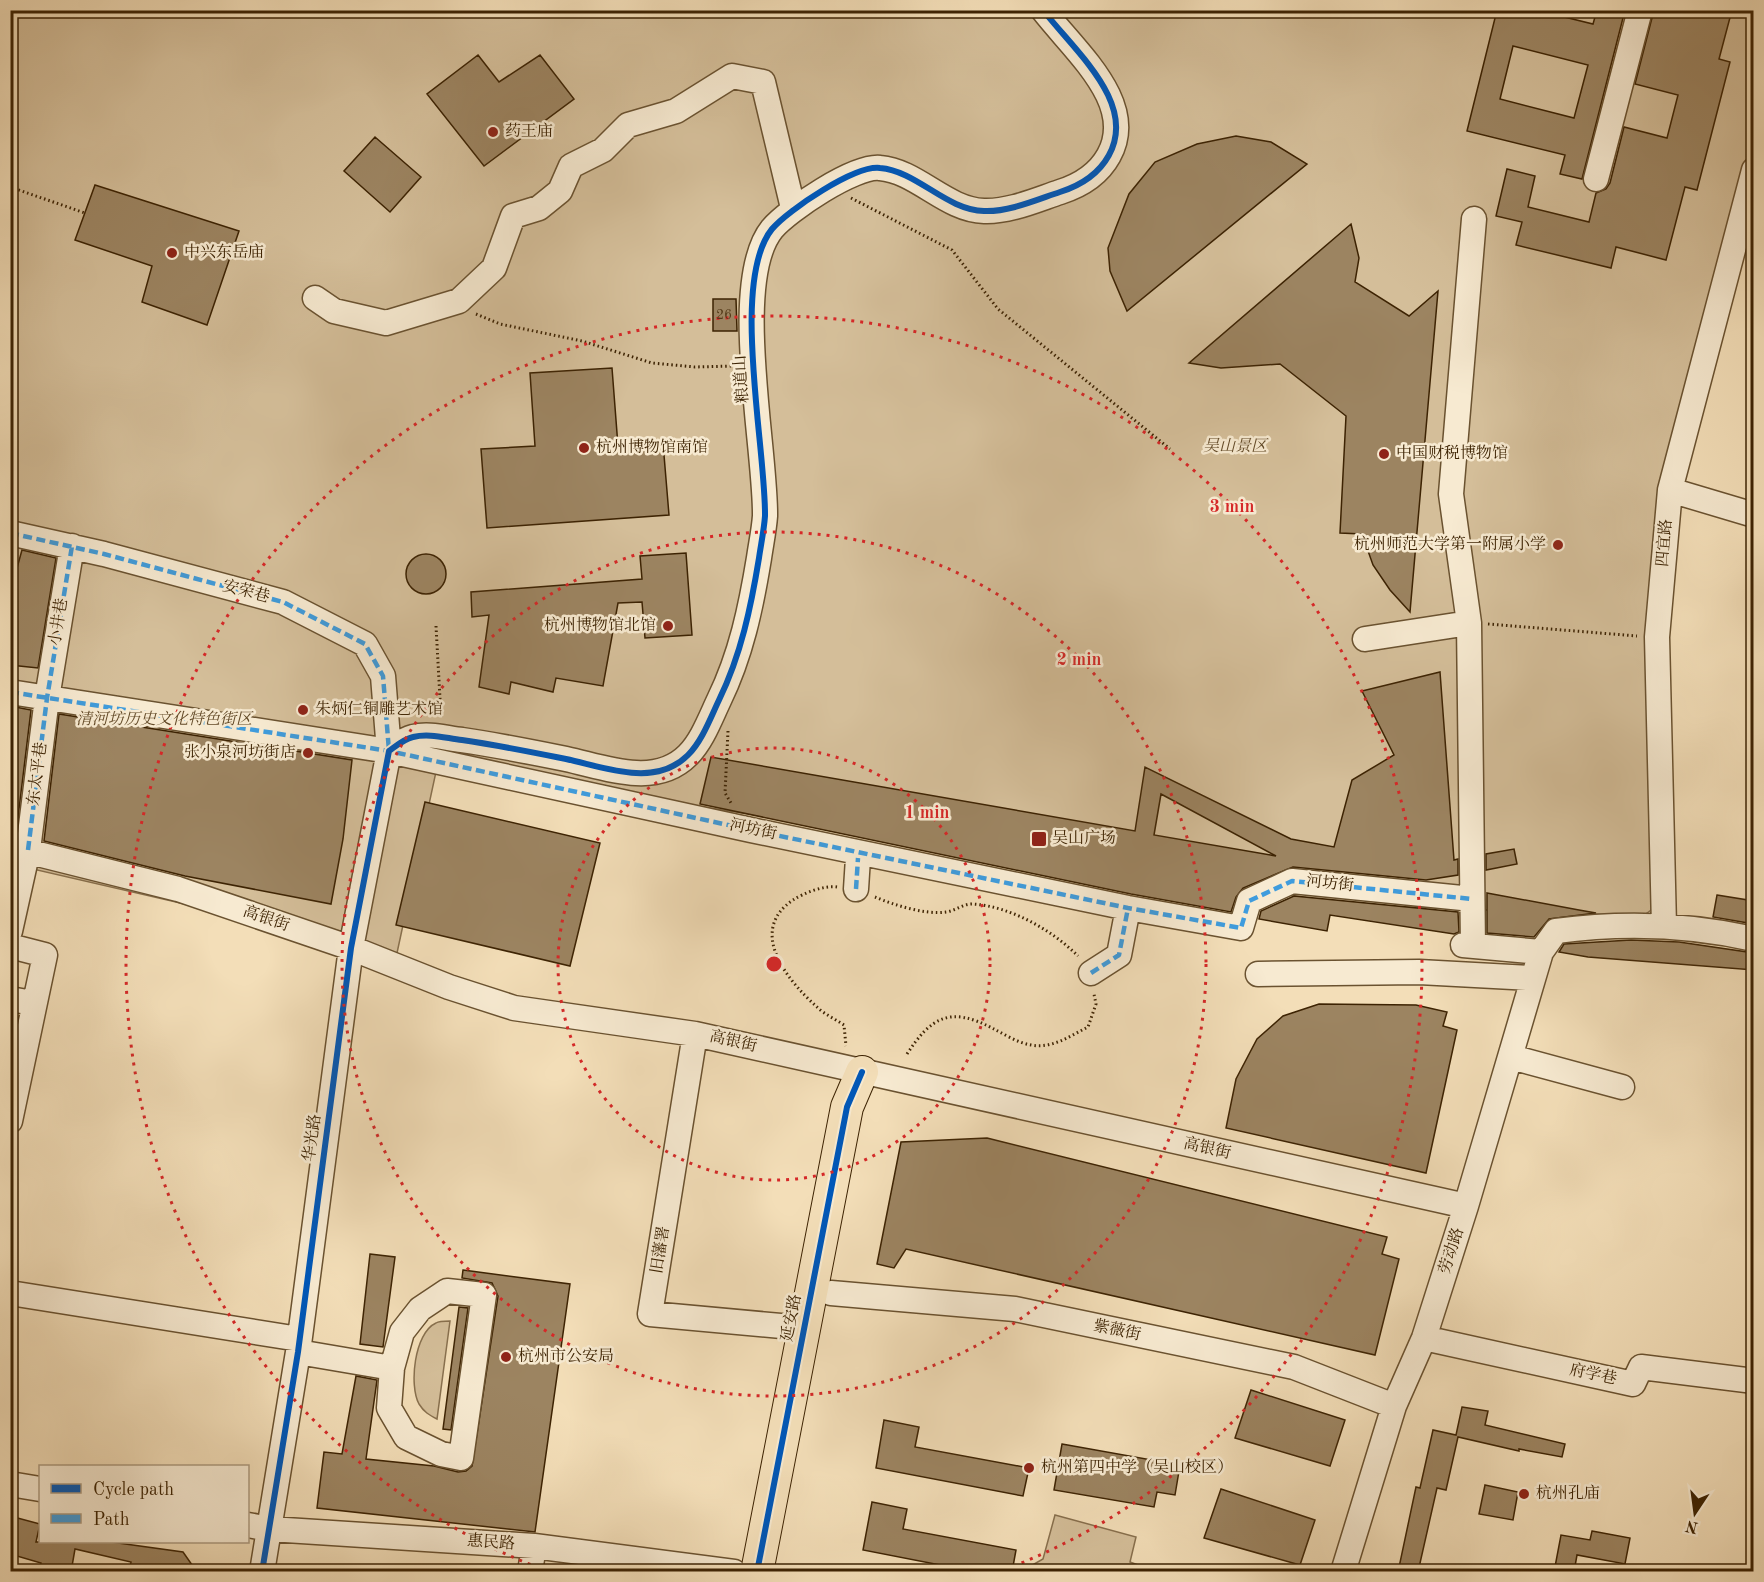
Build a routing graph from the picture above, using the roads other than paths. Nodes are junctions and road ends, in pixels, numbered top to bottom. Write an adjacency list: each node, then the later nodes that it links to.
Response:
1 (1043, 10): 5 (street, 粮道山)
2 (1640, 10): 4 (street)
3 (1754, 170): 8 (street, 四宜路)
4 (1596, 179)
5 (793, 208): 7 (street); 16 (street, 粮道山)
6 (1474, 219): 12 (street)
7 (315, 298)
8 (1670, 490): 9 (street); 22 (street, 四宜路)
9 (1754, 515)
10 (10, 532): 11 (street, 安荣巷)
11 (72, 546): 15 (street, 小井巷); 16 (street, 安荣巷)
12 (1469, 623): 13 (street); 20 (street)
13 (1365, 639)
14 (10, 692): 15 (street, 河坊街)
15 (47, 698): 16 (street, 河坊街); 17 (street, 东太平巷)
16 (389, 751): 21 (street, 河坊街); 26 (street, 华光路)
17 (19, 849): 23 (street, 东太平巷); 26 (street, 高银街)
18 (858, 858): 19 (street)
19 (856, 889)
20 (1472, 899): 21 (street, 河坊街); 27 (street)
21 (1128, 908): 28 (street)
22 (1664, 926): 24 (street); 27 (street, 劳动路)
23 (10, 931)
24 (1754, 939)
25 (10, 946): 31 (street)
26 (351, 948): 32 (street, 高银街); 42 (street, 华光路)
27 (1541, 952): 30 (street, 劳动路)
28 (1091, 973)
29 (1258, 974): 30 (street)
30 (1531, 978): 33 (street, 劳动路)
31 (22, 1001): 36 (street)
32 (695, 1034): 34 (street, 高银街); 40 (street, 旧藩署)
33 (1511, 1057): 35 (street); 37 (street, 劳动路)
34 (854, 1059): 37 (street, 高银街); 39 (main road, 延安路); 40 (main road, 延安路)
35 (1622, 1087)
36 (10, 1122)
37 (1466, 1206): 41 (street, 劳动路)
38 (10, 1293): 42 (street)
39 (831, 1293): 45 (street, 紫薇街); 54 (main road, 延安路)
40 (803, 1328): 53 (main road, 延安路)
41 (1424, 1338): 44 (street, 府学巷); 45 (street, 劳动路)
42 (299, 1345): 43 (street); 48 (street, 华光路)
43 (392, 1368): 43 (street)
44 (1754, 1381)
45 (1394, 1406): 55 (street, 劳动路)
46 (10, 1484): 47 (street)
47 (39, 1489)
48 (259, 1527): 49 (street, 惠民路); 50 (street, 华光路)
49 (534, 1546): 51 (street); 52 (street, 惠民路)
50 (262, 1572)
51 (530, 1572)
52 (734, 1572)
53 (757, 1572)
54 (778, 1572)
55 (1342, 1572)

